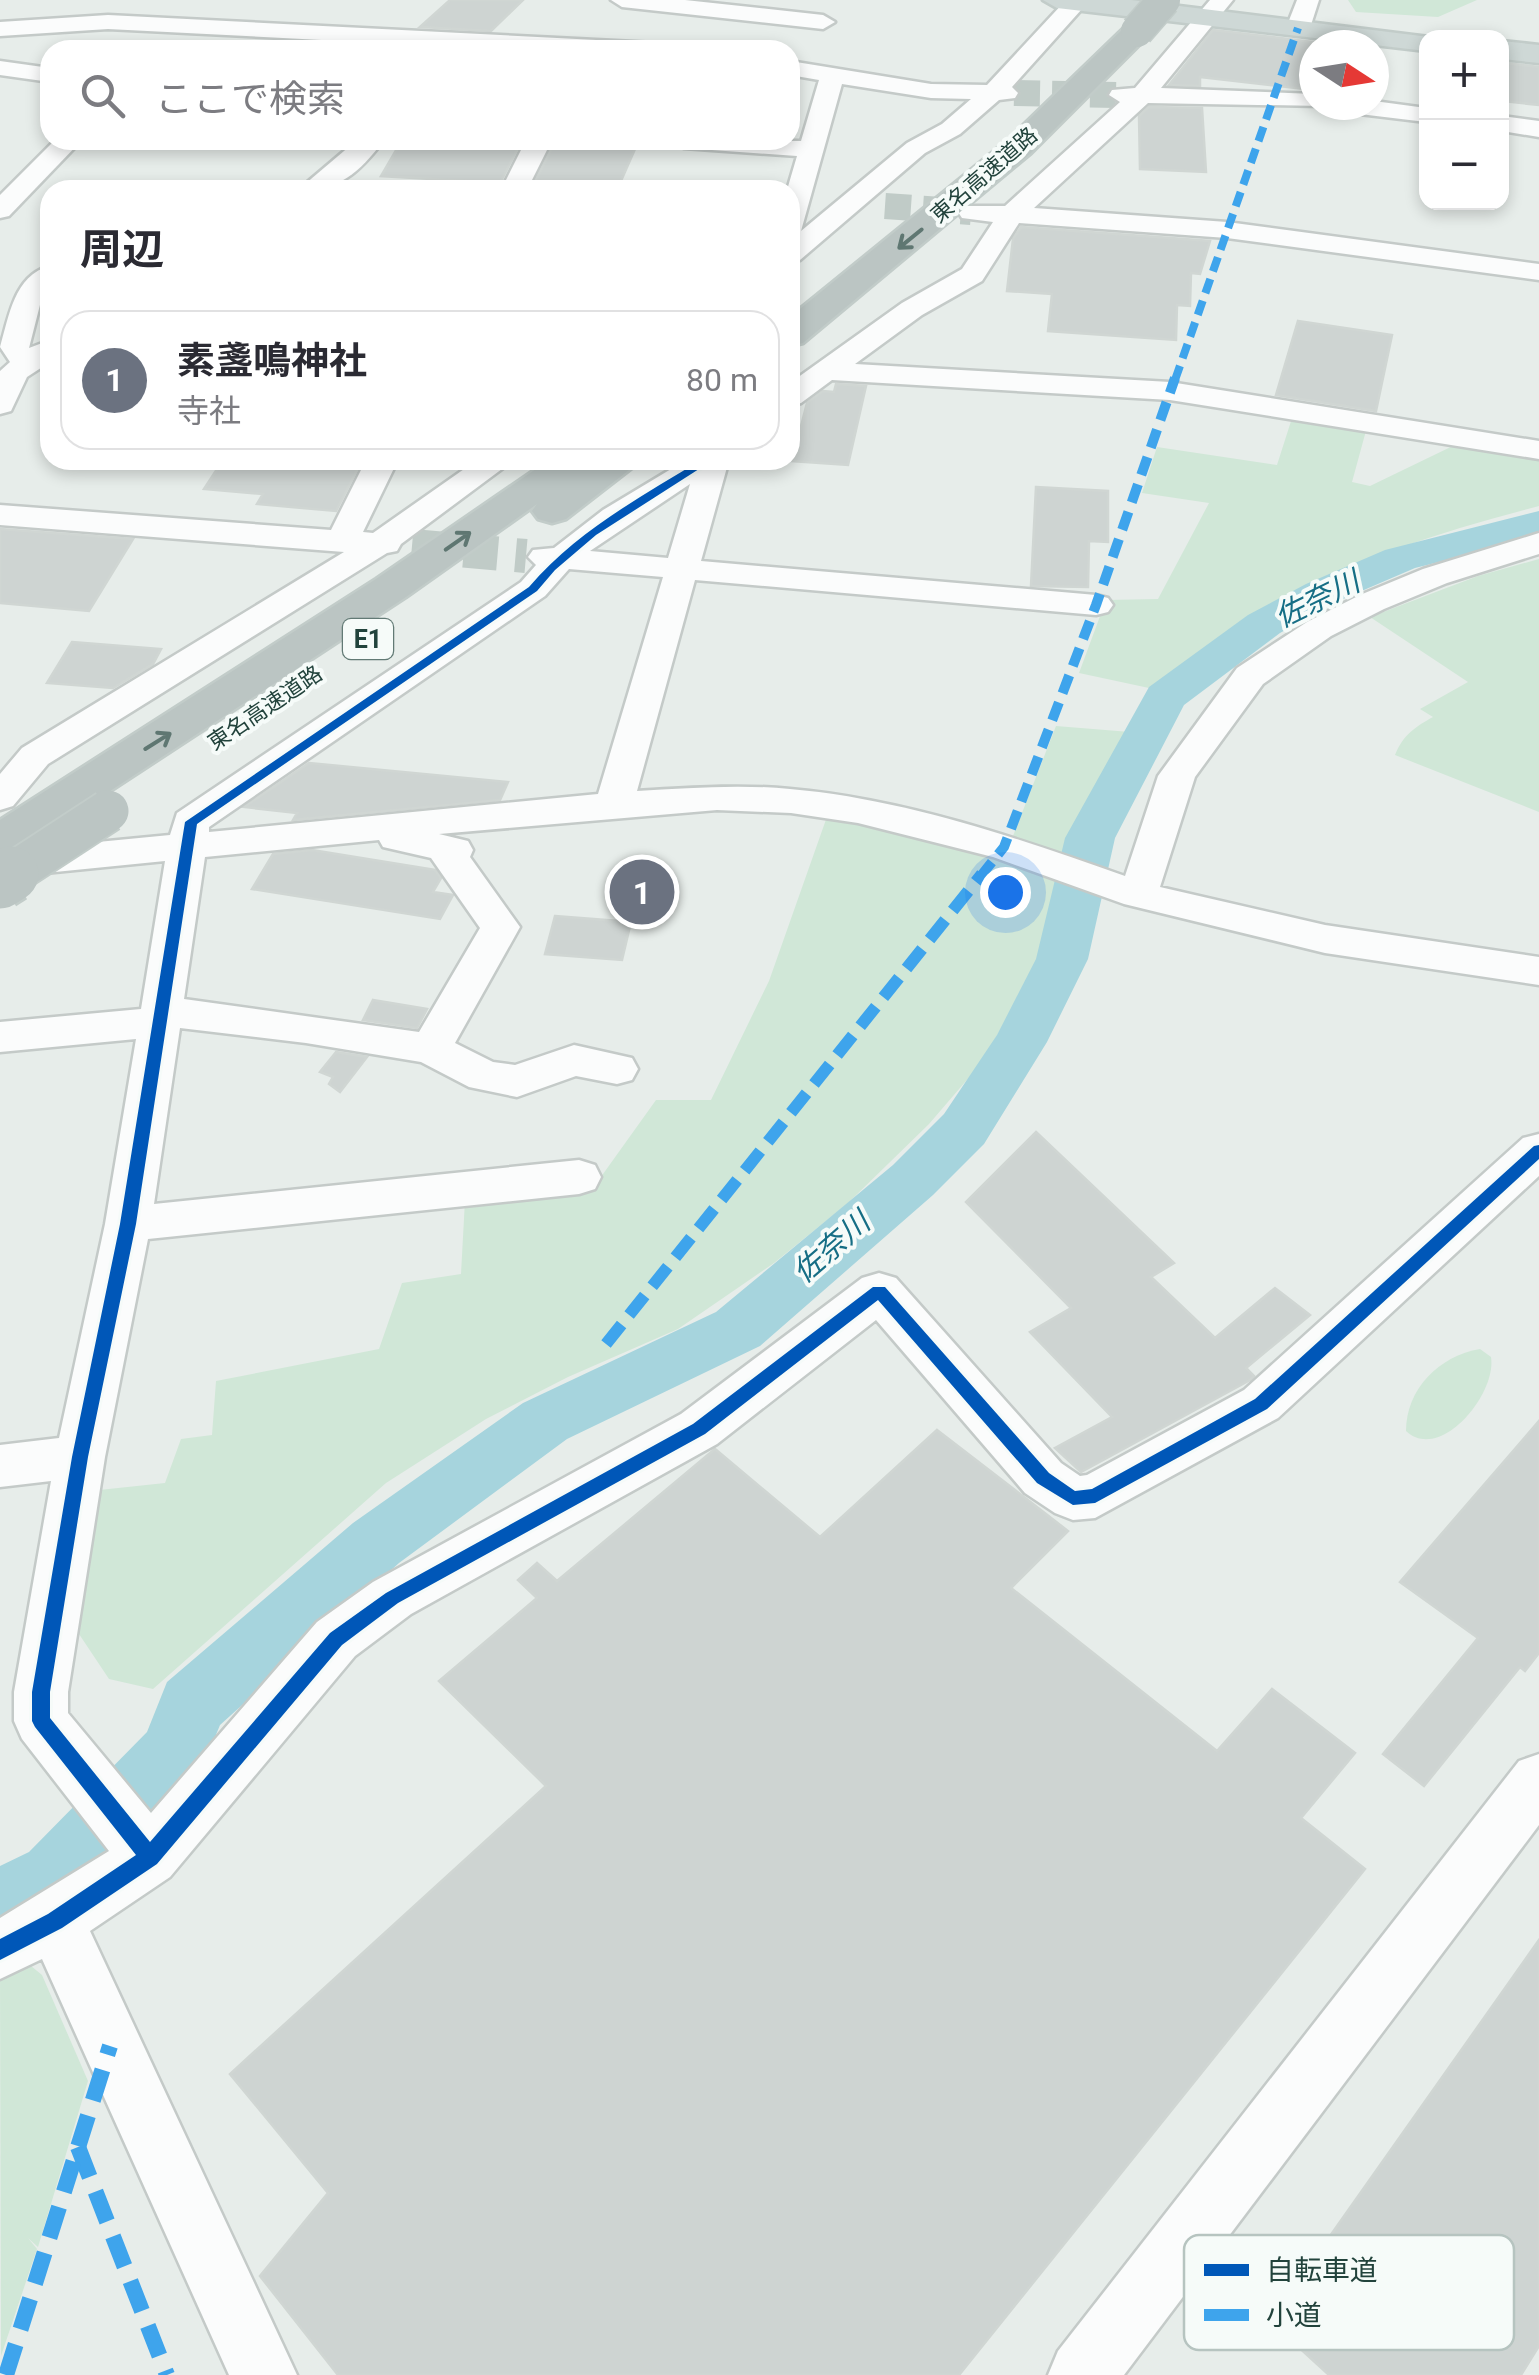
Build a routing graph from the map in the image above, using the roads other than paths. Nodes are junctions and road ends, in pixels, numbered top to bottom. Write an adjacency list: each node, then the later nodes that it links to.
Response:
1 (48, 0): 10 (street)
2 (1164, 0): 7 (highway, 東名高速道路, bridge)
3 (1308, 0): 11 (street)
4 (1071, 1): 6 (main road); 22 (street)
5 (260, 4): 9 (street)
6 (1215, 9): 11 (main road); 23 (street)
7 (1126, 20): 48 (highway, 東名高速道路); 49 (highway, 東名高速道路, one-way to 49)
8 (603, 23): 9 (street); 14 (street); 15 (street)
9 (191, 26): 10 (street); 13 (street)
10 (26, 28): 12 (street); 20 (street)
11 (1298, 28): 16 (main road)
12 (0, 29)
13 (168, 40)
14 (636, 40)
15 (754, 40)
16 (1419, 41)
17 (816, 47): 22 (street); 30 (street)
18 (1509, 51): 19 (main road)
19 (1539, 54)
20 (0, 67): 21 (street)
21 (40, 73)
22 (1004, 93): 39 (street)
23 (1130, 95): 24 (street); 44 (street)
24 (1299, 100)
25 (1389, 110): 26 (street)
26 (1419, 114)
27 (1509, 125): 28 (street)
28 (1539, 129)
29 (800, 148): 30 (street)
30 (812, 149): 37 (street)
31 (57, 150): 36 (street)
32 (361, 150): 34 (street)
33 (534, 150): 35 (street)
34 (326, 180)
35 (519, 180)
36 (11, 188): 38 (street); 41 (street)
37 (800, 190)
38 (40, 194)
39 (852, 205): 40 (street); 43 (street); 45 (street)
40 (885, 206)
41 (0, 210)
42 (971, 212): 44 (street)
43 (800, 213)
44 (1010, 216): 46 (street); 51 (street)
45 (800, 246)
46 (1539, 272)
47 (40, 284): 50 (street)
48 (800, 294)
49 (800, 327)
50 (32, 360): 52 (street)
51 (802, 382): 53 (street)
52 (0, 405)
53 (1539, 450)
54 (377, 470): 61 (street)
55 (486, 470): 63 (street)
56 (560, 470): 68 (highway, 東名高速道路 / E1, one-way to 56)
57 (609, 470): 68 (highway, 東名高速道路 / E1)
58 (693, 470): 64 (street)
59 (708, 470): 65 (street)
60 (0, 516): 61 (street)
61 (342, 542): 63 (street)
62 (1539, 543): 75 (street)
63 (396, 545): 67 (street)
64 (542, 557): 65 (street); 72 (street)
65 (684, 566): 66 (street); 69 (street)
66 (1096, 605)
67 (0, 798)
68 (92, 802): 71 (highway, 東名高速道路 / E1); 74 (highway, 東名高速道路 / E1, bridge)
69 (614, 806): 70 (street); 75 (street)
70 (355, 828): 72 (street); 79 (street)
71 (0, 840)
72 (189, 846): 73 (street); 77 (street)
73 (0, 864)
74 (0, 881)
75 (1138, 895): 76 (street)
76 (1539, 971)
77 (160, 1016): 78 (street); 79 (street); 83 (street)
78 (0, 1037)
79 (430, 1049): 80 (street)
80 (617, 1070)
81 (1539, 1150): 87 (street)
82 (580, 1177): 83 (street)
83 (128, 1224): 84 (street)
84 (80, 1457): 85 (street); 87 (street)
85 (0, 1466)
86 (1530, 1810): 90 (street)
87 (150, 1857): 88 (street)
88 (54, 1921): 89 (street); 92 (street)
89 (0, 1950)
90 (1193, 2235)
91 (1184, 2246): 93 (street)
92 (263, 2375)
93 (1082, 2375)

